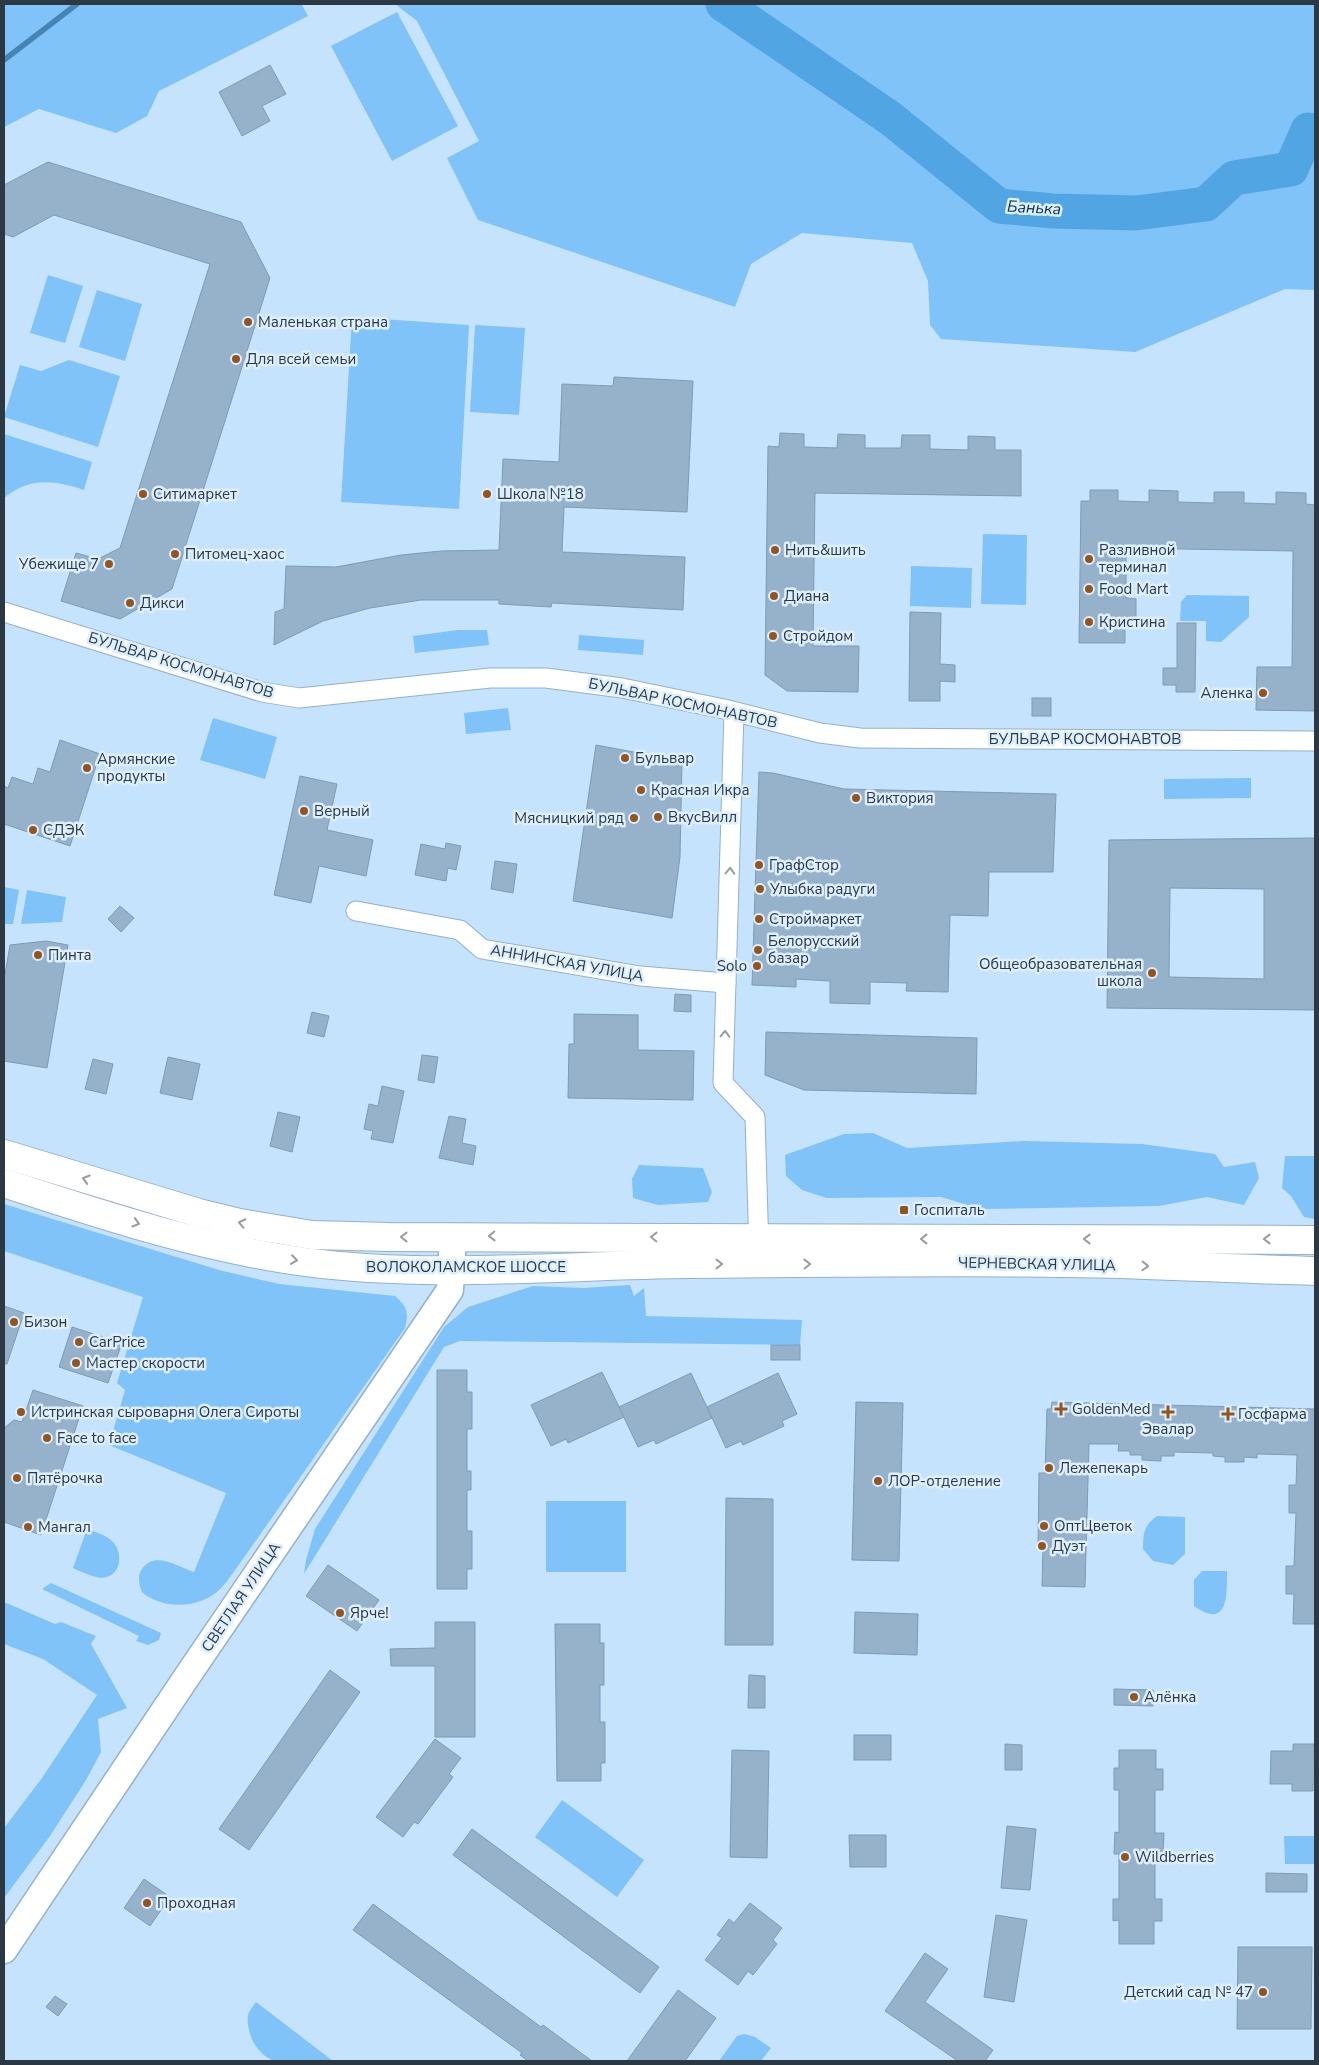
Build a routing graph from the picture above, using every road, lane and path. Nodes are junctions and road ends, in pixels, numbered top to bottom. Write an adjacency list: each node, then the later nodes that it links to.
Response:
1 (4, 612): 2 (street, БУЛЬВАР КОСМОНАВТОВ)
2 (734, 712): 3 (street, БУЛЬВАР КОСМОНАВТОВ); 5 (street, one-way to 2)
3 (1315, 741)
4 (356, 911): 5 (street, АННИНСКАЯ УЛИЦА)
5 (726, 983): 10 (street, one-way to 5)
6 (4, 1154): 8 (main road, ВОЛОКОЛАМСКОЕ ШОССЕ, one-way to 6)
7 (4, 1183): 11 (main road, ВОЛОКОЛАМСКОЕ ШОССЕ, one-way to 11)
8 (453, 1237): 10 (main road, ВОЛОКОЛАМСКОЕ ШОССЕ, one-way to 8); 11 (street, СВЕТЛАЯ УЛИЦА)
9 (1315, 1240): 10 (main road, ЧЕРНЕВСКАЯ УЛИЦА, one-way to 10)
10 (759, 1251): 11 (main road, ВОЛОКОЛАМСКОЕ ШОССЕ, one-way to 10); 12 (main road, ЧЕРНЕВСКАЯ УЛИЦА, one-way to 12)
11 (452, 1270): 13 (street, СВЕТЛАЯ УЛИЦА)
12 (1315, 1271)
13 (4, 1950)

